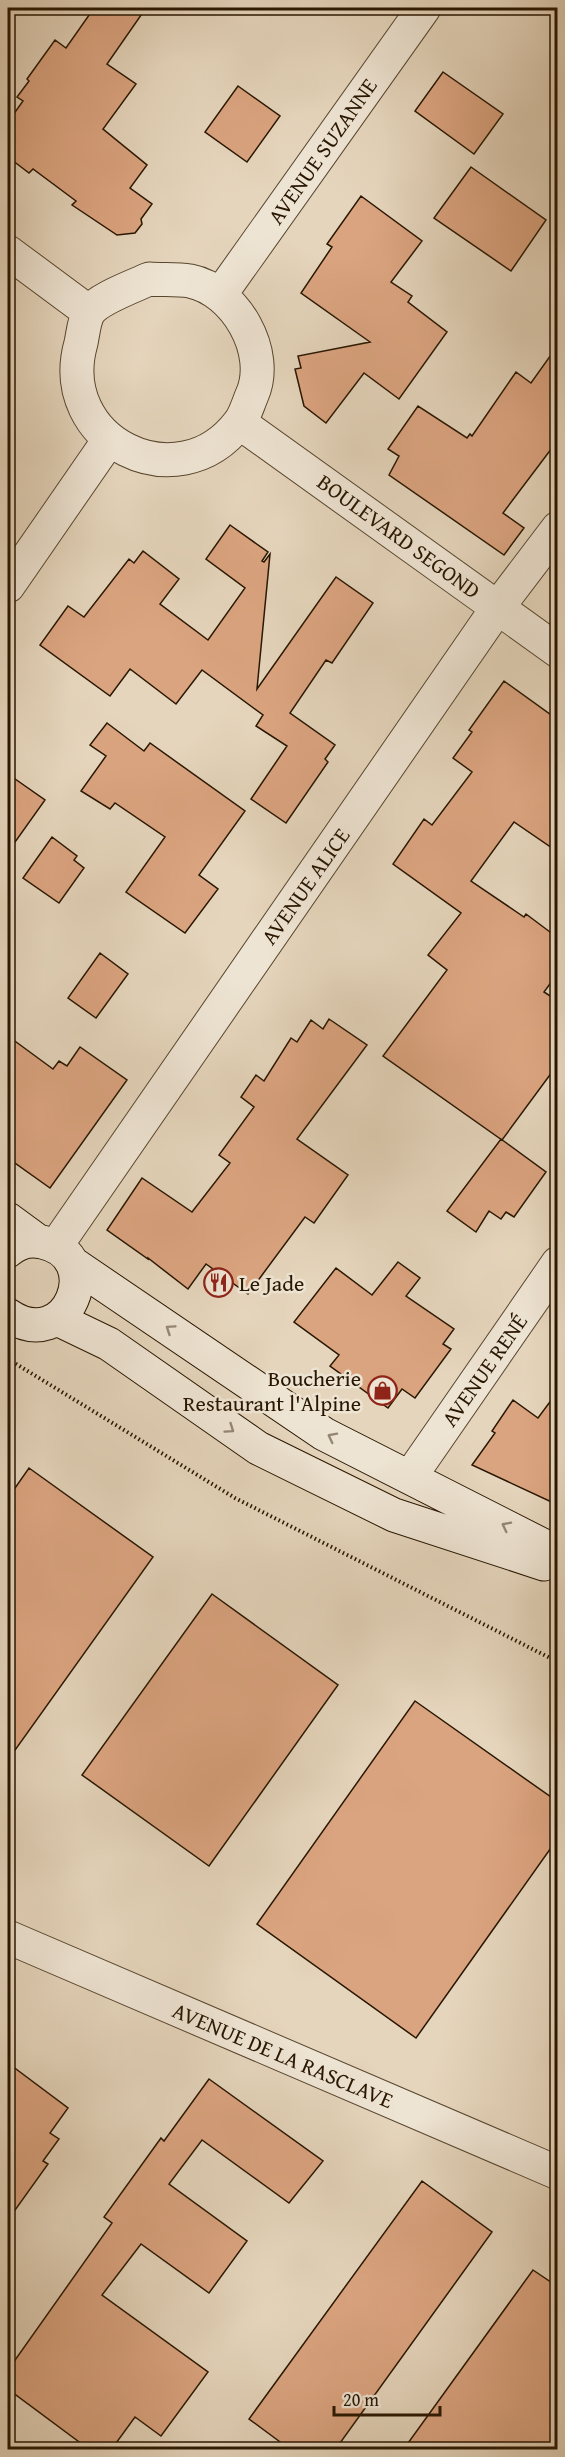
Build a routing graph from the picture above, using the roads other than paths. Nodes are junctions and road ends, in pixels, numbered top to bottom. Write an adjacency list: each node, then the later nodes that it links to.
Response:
1 (424, 8): 3 (street, AVENUE SUZANNE)
2 (8, 252): 4 (street)
3 (220, 295): 4 (street); 5 (street)
4 (89, 312): 6 (street)
5 (240, 423): 6 (street); 9 (street, BOULEVARD SEGOND)
6 (109, 440): 8 (street)
7 (558, 528): 9 (street, AVENUE ALICE)
8 (8, 586)
9 (498, 607): 10 (street, BOULEVARD SEGOND); 12 (street, AVENUE ALICE)
10 (558, 651)
11 (8, 1219): 12 (street)
12 (55, 1250): 13 (street); 15 (street); 17 (street, one-way to 12)
13 (8, 1251)
14 (558, 1263): 17 (street, AVENUE RENÉ)
15 (57, 1319): 16 (street); 19 (street, one-way to 19)
16 (10, 1322)
17 (410, 1477): 18 (street, one-way to 17)
18 (558, 1553)
19 (558, 1568)
20 (8, 1937): 21 (street, AVENUE DE LA RASCLAVE)
21 (558, 2173)

